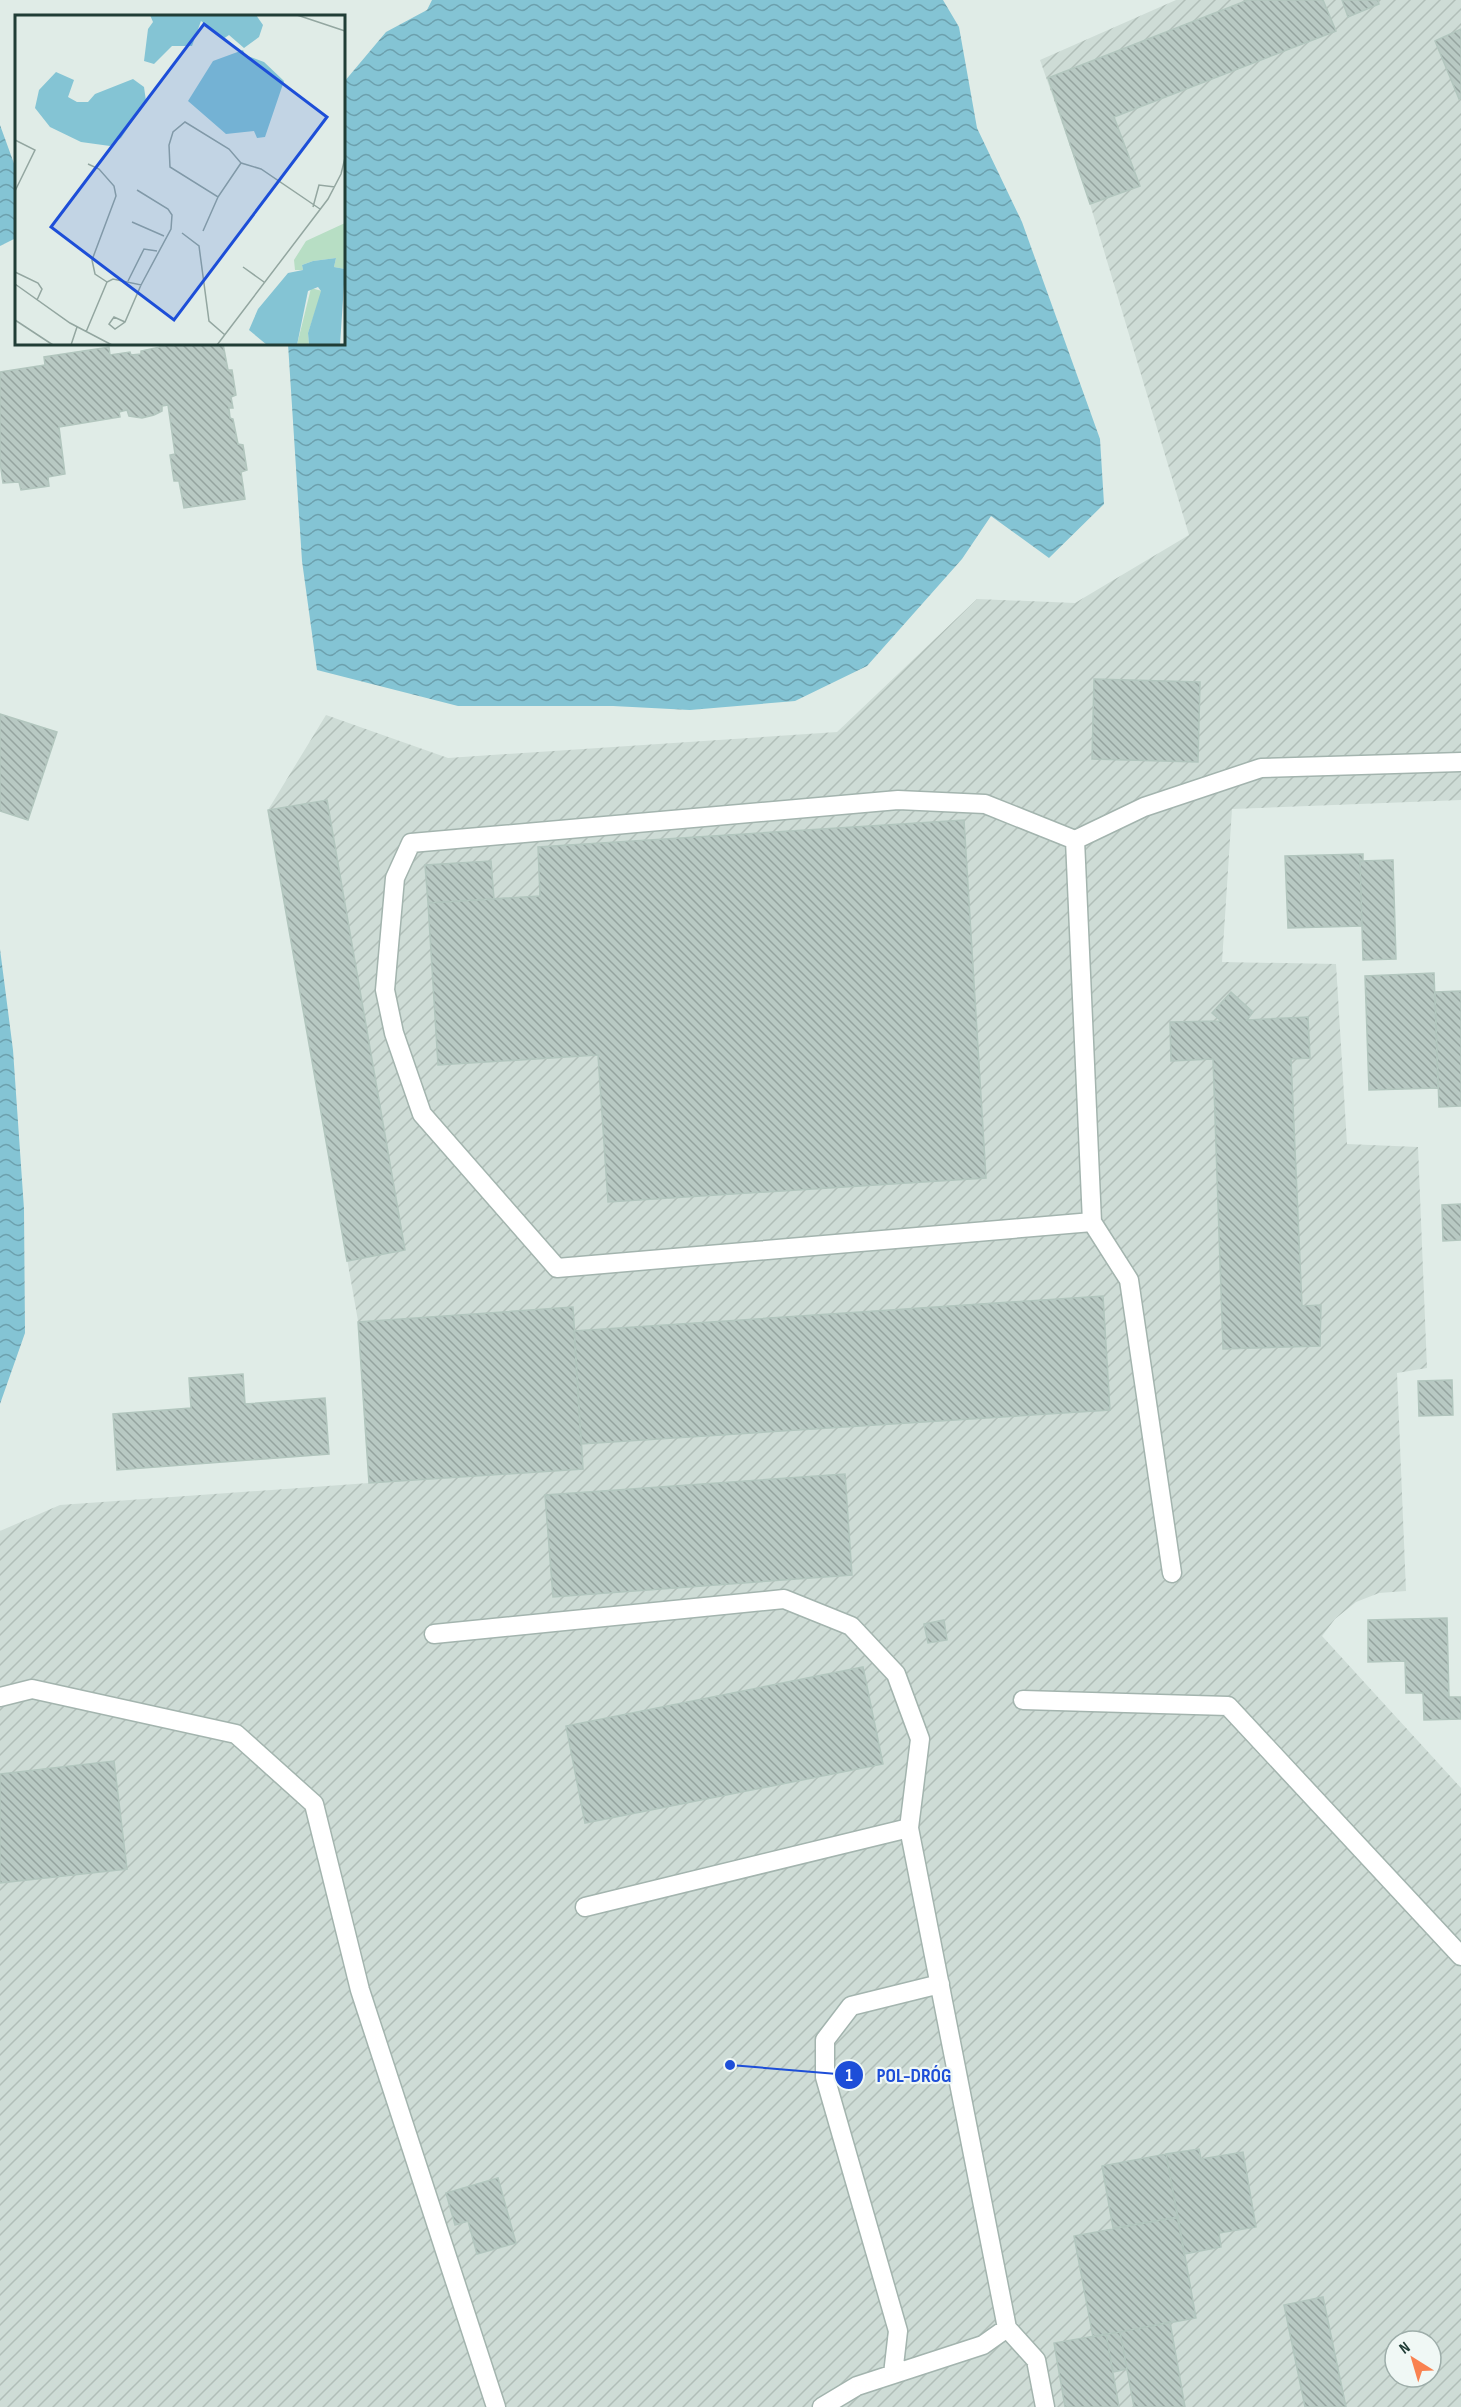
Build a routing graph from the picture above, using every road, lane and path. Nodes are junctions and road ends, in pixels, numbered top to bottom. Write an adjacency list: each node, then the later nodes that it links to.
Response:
1 (1461, 762): 2 (lane)
2 (1075, 840): 3 (lane); 3 (lane)
3 (1092, 1222): 4 (lane)
4 (1172, 1573)
5 (434, 1634): 8 (lane)
6 (0, 1697): 14 (lane)
7 (1023, 1700): 10 (lane)
8 (909, 1828): 9 (lane); 11 (lane)
9 (585, 1907)
10 (1461, 1956)
11 (940, 1984): 12 (lane); 13 (lane)
12 (1007, 2328): 13 (lane); 16 (lane)
13 (893, 2374): 15 (lane)
14 (496, 2407)
15 (822, 2407)
16 (1045, 2407)

